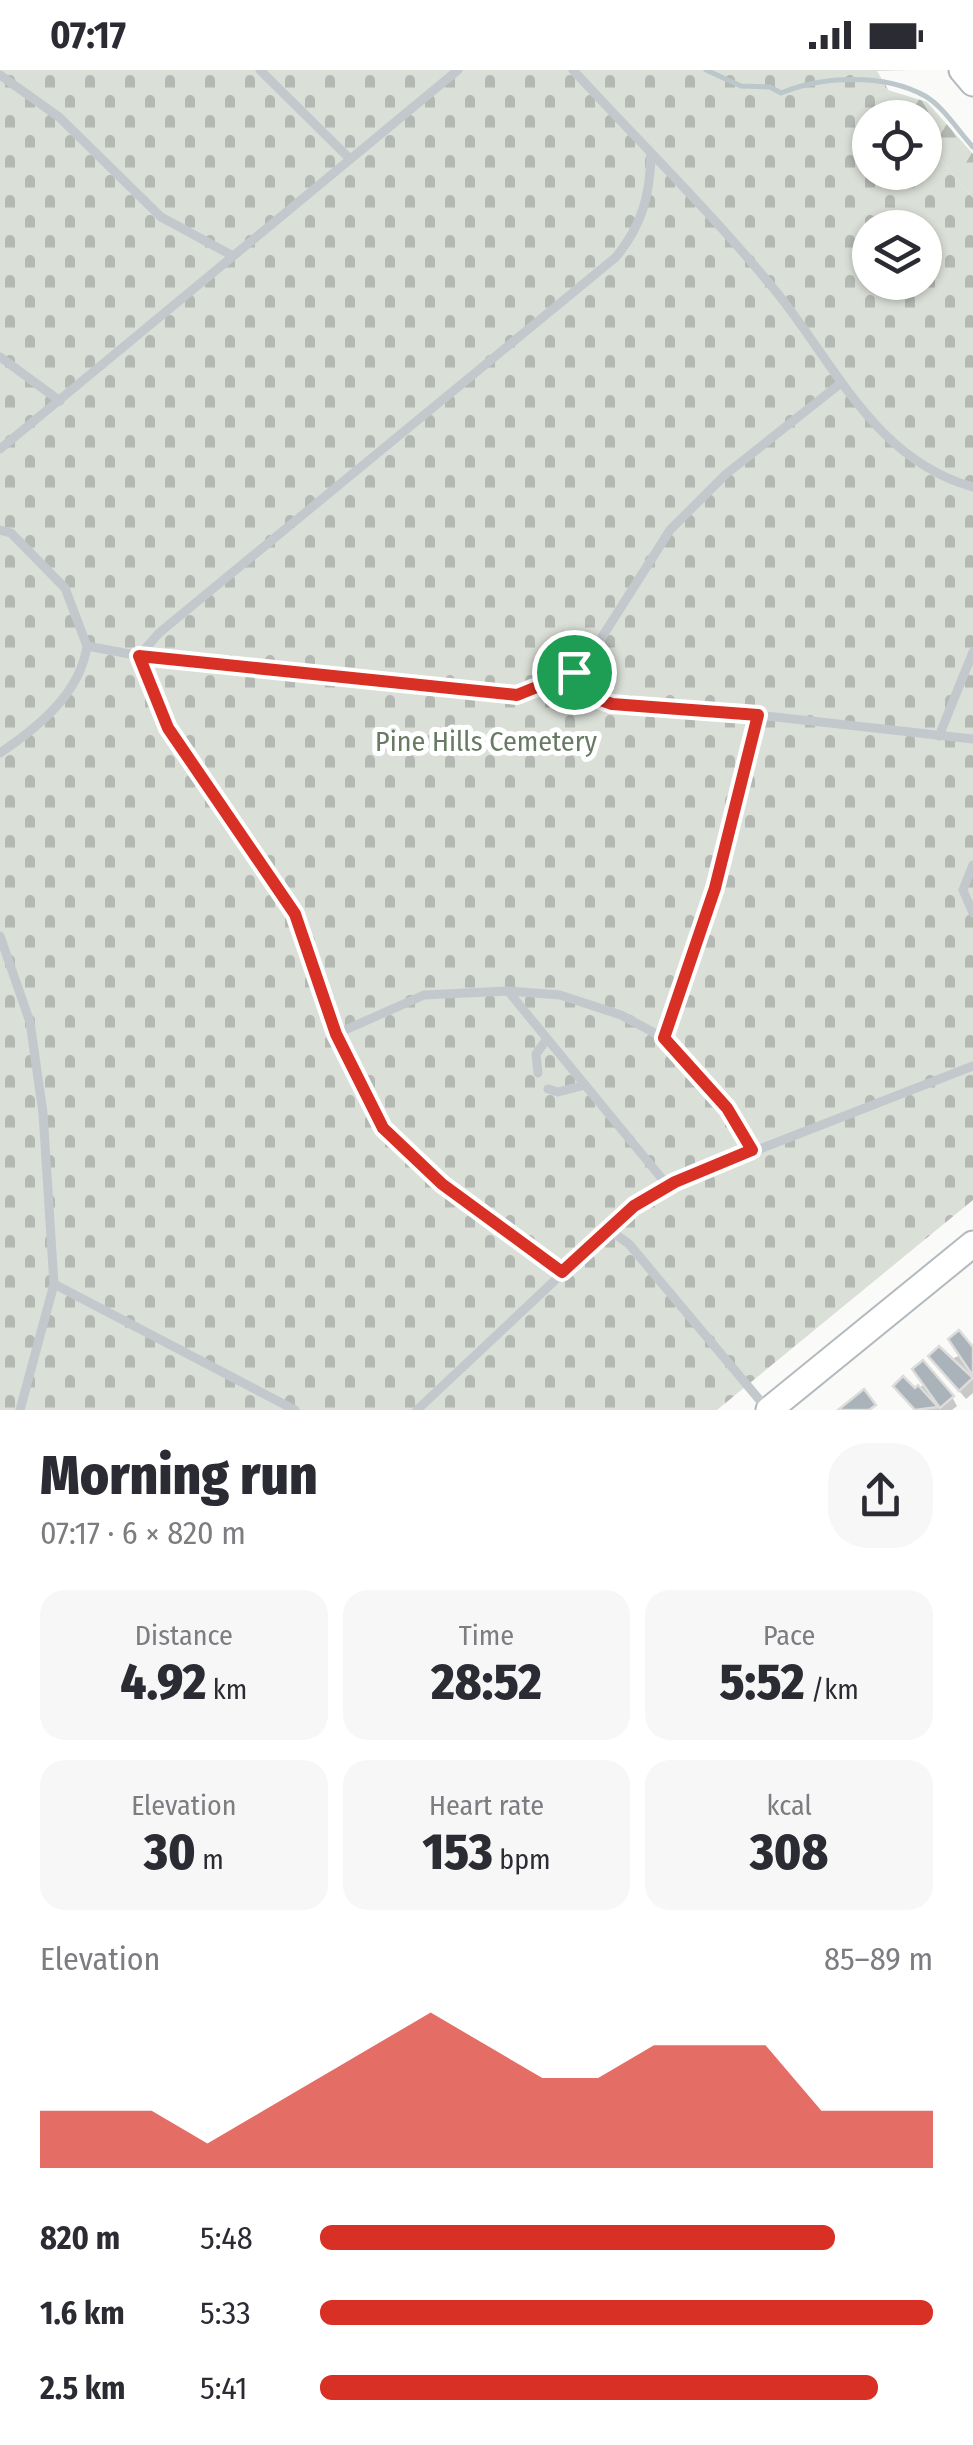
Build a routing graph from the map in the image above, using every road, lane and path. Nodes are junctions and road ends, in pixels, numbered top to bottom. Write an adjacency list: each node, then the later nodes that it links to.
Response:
1 (260, 70): 8 (lane)
2 (458, 70): 8 (lane)
3 (573, 70): 7 (lane)
4 (962, 70): 6 (main road)
5 (0, 75): 9 (lane)
6 (973, 83)
7 (650, 154): 11 (lane); 18 (lane)
8 (350, 159): 9 (lane)
9 (233, 256): 12 (lane)
10 (0, 357): 12 (lane)
11 (841, 382): 14 (lane); 19 (lane)
12 (60, 402): 13 (lane)
13 (0, 449)
14 (973, 487)
15 (0, 530): 16 (lane)
16 (87, 646): 18 (lane); 23 (lane)
17 (973, 652): 21 (lane)
18 (139, 656): 19 (lane); 28 (lane)
19 (574, 672): 20 (lane)
20 (758, 715): 21 (lane); 30 (lane)
21 (940, 736): 22 (lane)
22 (973, 740)
23 (0, 753)
24 (973, 865): 25 (lane)
25 (973, 913)
26 (0, 936): 40 (lane)
27 (508, 992): 28 (lane); 29 (lane); 30 (lane)
28 (336, 1034): 39 (lane)
29 (547, 1038): 32 (lane); 33 (lane)
30 (664, 1038): 35 (lane)
31 (973, 1066): 35 (lane)
32 (538, 1073)
33 (584, 1085): 34 (lane); 36 (lane)
34 (548, 1088)
35 (752, 1150): 36 (lane)
36 (668, 1186): 37 (lane)
37 (608, 1229): 39 (lane); 44 (lane)
38 (973, 1244): 44 (main road)
39 (562, 1272): 43 (lane)
40 (54, 1284): 41 (lane); 42 (lane)
41 (20, 1410)
42 (294, 1410)
43 (418, 1410)
44 (769, 1410)

